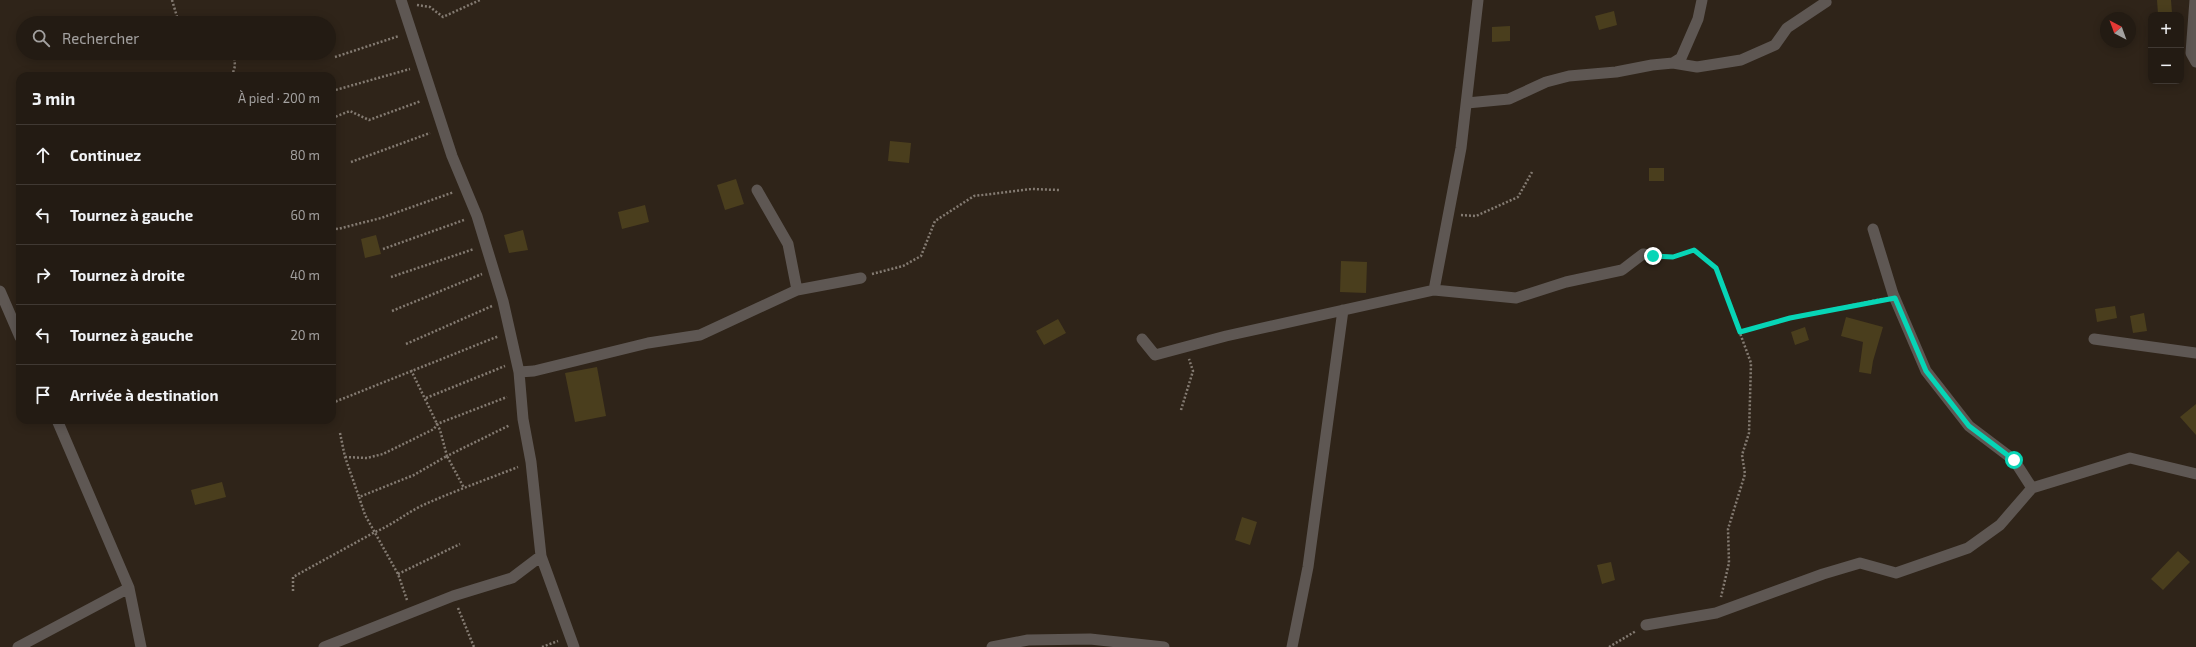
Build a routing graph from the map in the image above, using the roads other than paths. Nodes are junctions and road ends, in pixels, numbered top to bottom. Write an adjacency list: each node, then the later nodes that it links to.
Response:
1 (1478, 0): 8 (street)
2 (1702, 0): 7 (street)
3 (1825, 0): 7 (street)
4 (2195, 0): 6 (street)
5 (402, 2): 21 (street)
6 (2196, 62)
7 (1672, 63): 8 (street)
8 (1467, 104): 14 (street)
9 (757, 190): 13 (street)
10 (1873, 229): 24 (street)
11 (1653, 256): 14 (street)
12 (861, 278): 13 (street)
13 (797, 290): 21 (street)
14 (1434, 290): 16 (street)
15 (0, 291): 17 (street)
16 (1343, 310): 18 (street); 34 (street)
17 (16, 328)
18 (1142, 339)
19 (2094, 339): 20 (street)
20 (2196, 353)
21 (518, 366): 25 (street)
22 (59, 424): 26 (street)
23 (2196, 474): 24 (street)
24 (2032, 488): 27 (street)
25 (541, 556): 30 (street); 31 (street)
26 (129, 588): 28 (street); 29 (street)
27 (1646, 625)
28 (18, 647)
29 (141, 647)
30 (324, 647)
31 (574, 647)
32 (992, 647): 33 (street)
33 (1164, 647)
34 (1292, 647)

